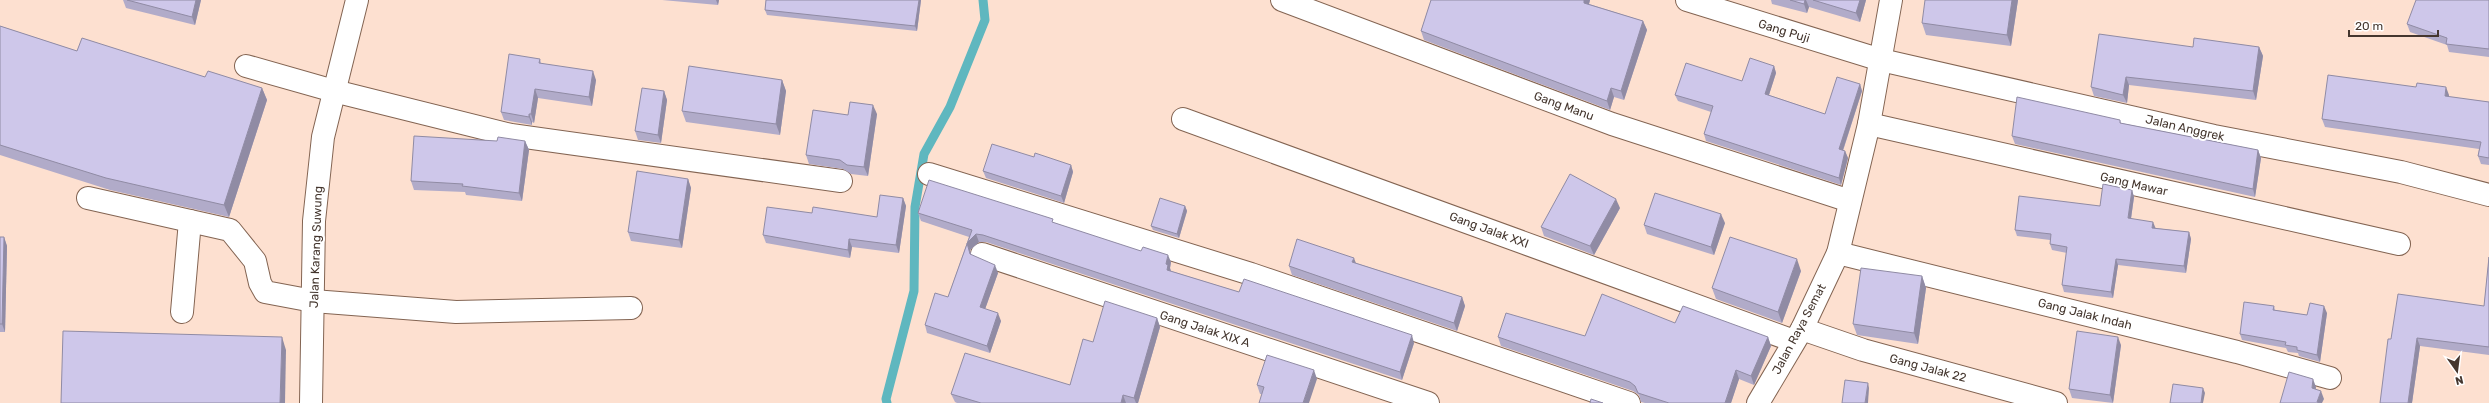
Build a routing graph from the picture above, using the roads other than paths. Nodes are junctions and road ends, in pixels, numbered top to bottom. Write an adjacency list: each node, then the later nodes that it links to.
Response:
1 (357, 0): 7 (street, Jalan Karang Suwung)
2 (1282, 0): 14 (street, Gang Manu)
3 (1687, 0): 5 (street, Gang Puji)
4 (1891, 0): 5 (street, Jalan Raya Semat)
5 (1882, 60): 9 (street, Jalan Raya Semat); 12 (street, Jalan Anggrek)
6 (246, 66): 7 (street)
7 (334, 91): 11 (street); 19 (street, Jalan Karang Suwung)
8 (1183, 119): 22 (street, Gang Jalak XXI)
9 (1869, 124): 14 (street, Jalan Raya Semat); 16 (street, Gang Mawar)
10 (929, 174): 26 (street)
11 (841, 182)
12 (2489, 195)
13 (88, 198): 15 (street)
14 (1850, 201): 17 (street, Jalan Raya Semat)
15 (190, 221): 19 (street); 21 (street)
16 (2399, 244)
17 (1838, 253): 22 (street, Jalan Raya Semat); 23 (street, Gang Jalak Indah)
18 (982, 254): 25 (street, Gang Jalak XIX A)
19 (313, 301): 20 (street); 24 (street, Jalan Karang Suwung)
20 (631, 308)
21 (182, 312)
22 (1798, 335): 27 (street, Jalan Raya Semat); 28 (street, Gang Jalak 22)
23 (2330, 378)
24 (311, 403)
25 (1428, 403)
26 (1629, 403)
27 (1758, 403)
28 (2056, 403)

